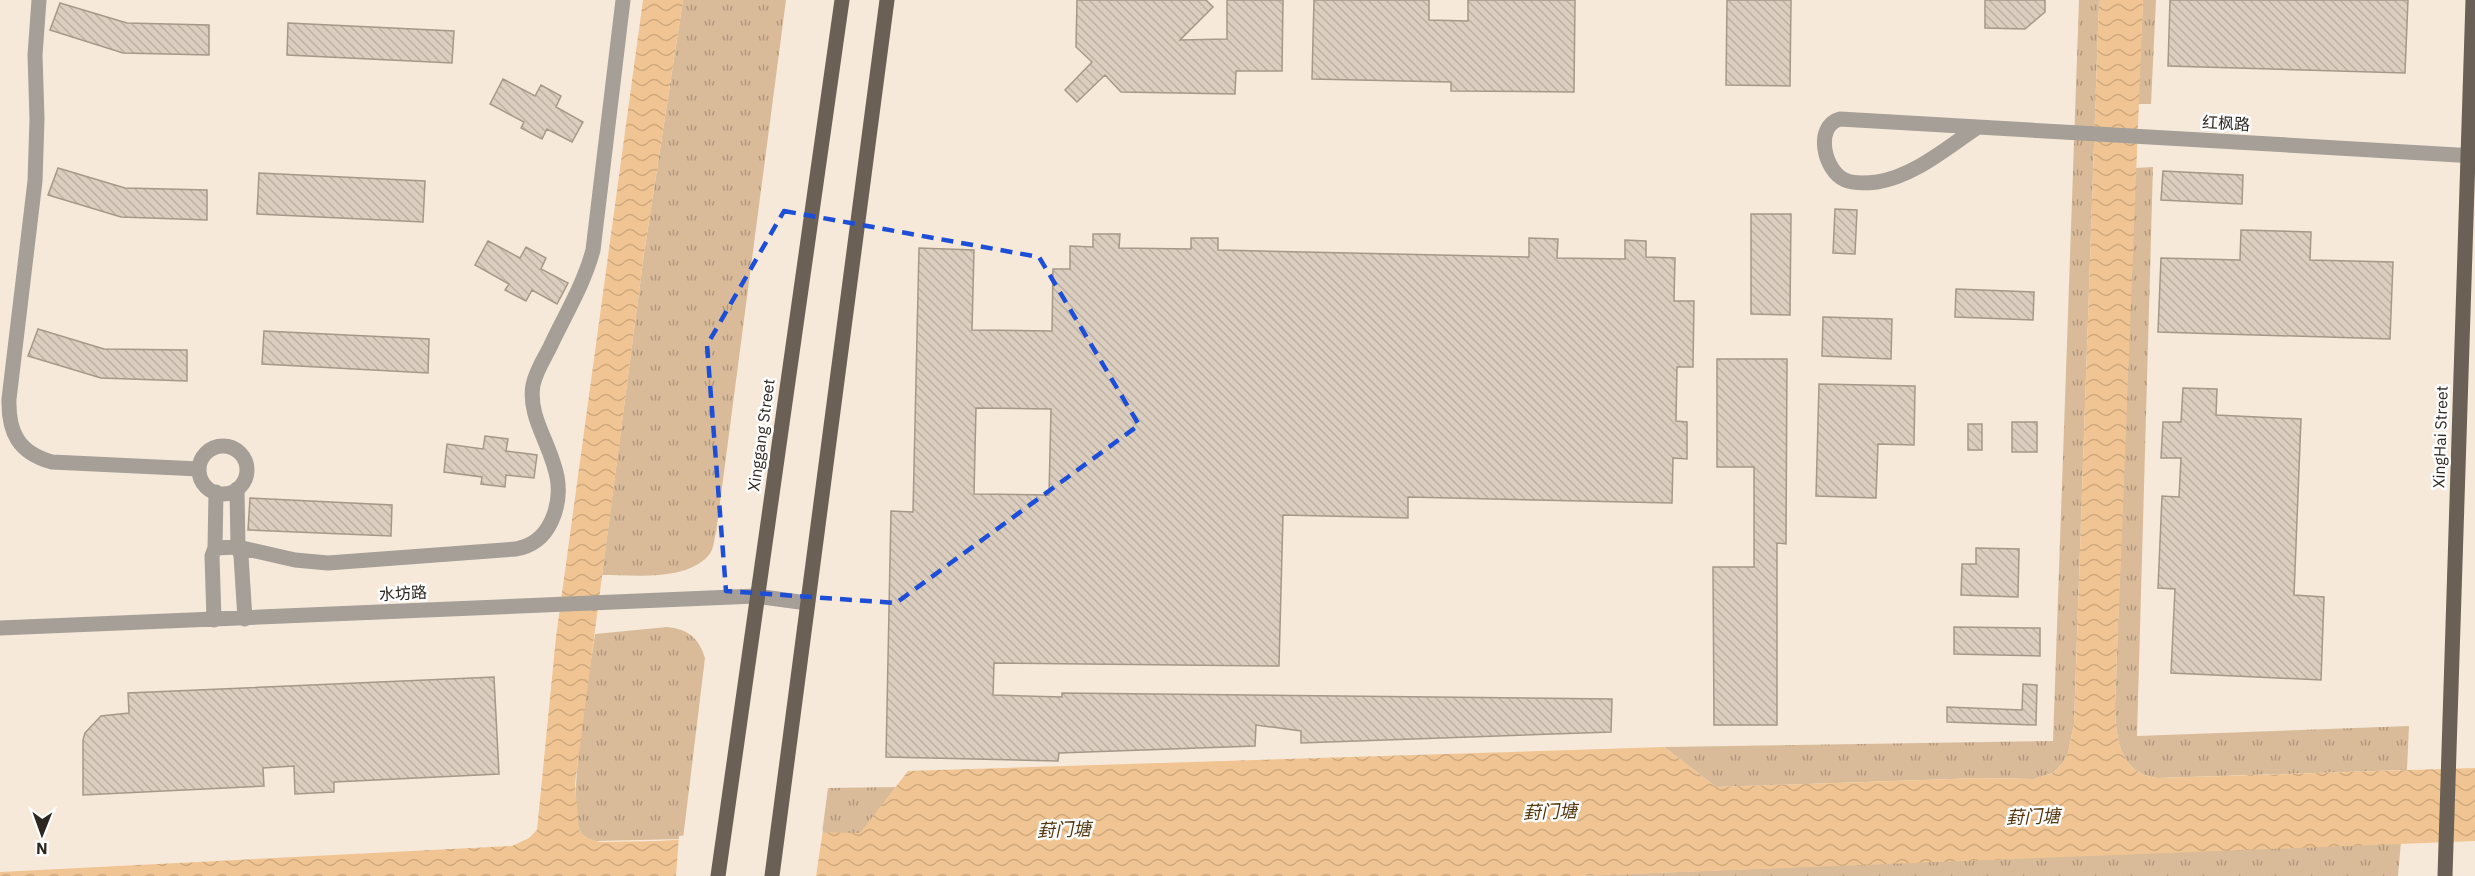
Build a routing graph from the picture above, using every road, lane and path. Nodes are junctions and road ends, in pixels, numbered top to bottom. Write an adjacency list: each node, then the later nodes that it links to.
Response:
1 (39, 0): 8 (street)
2 (623, 0): 12 (street)
3 (842, 0): 13 (main road, Xinggang Street)
4 (887, 0): 14 (main road)
5 (2474, 0): 7 (main road, XingHai Street)
6 (1975, 129): 6 (street, 红枫路); 7 (street, 红枫路)
7 (2471, 155): 20 (main road, XingHai Street)
8 (199, 469): 9 (street); 10 (street)
9 (237, 489): 10 (street); 12 (street)
10 (216, 492): 11 (street)
11 (214, 548): 12 (street); 16 (street)
12 (238, 548): 15 (street)
13 (756, 596): 14 (street, 水坊路); 15 (street, 水坊路); 18 (main road, Xinggang Street)
14 (807, 603): 19 (main road)
15 (245, 619): 16 (street, 水坊路)
16 (214, 620): 17 (street, 水坊路)
17 (0, 628)
18 (718, 876)
19 (772, 876)
20 (2445, 876)

